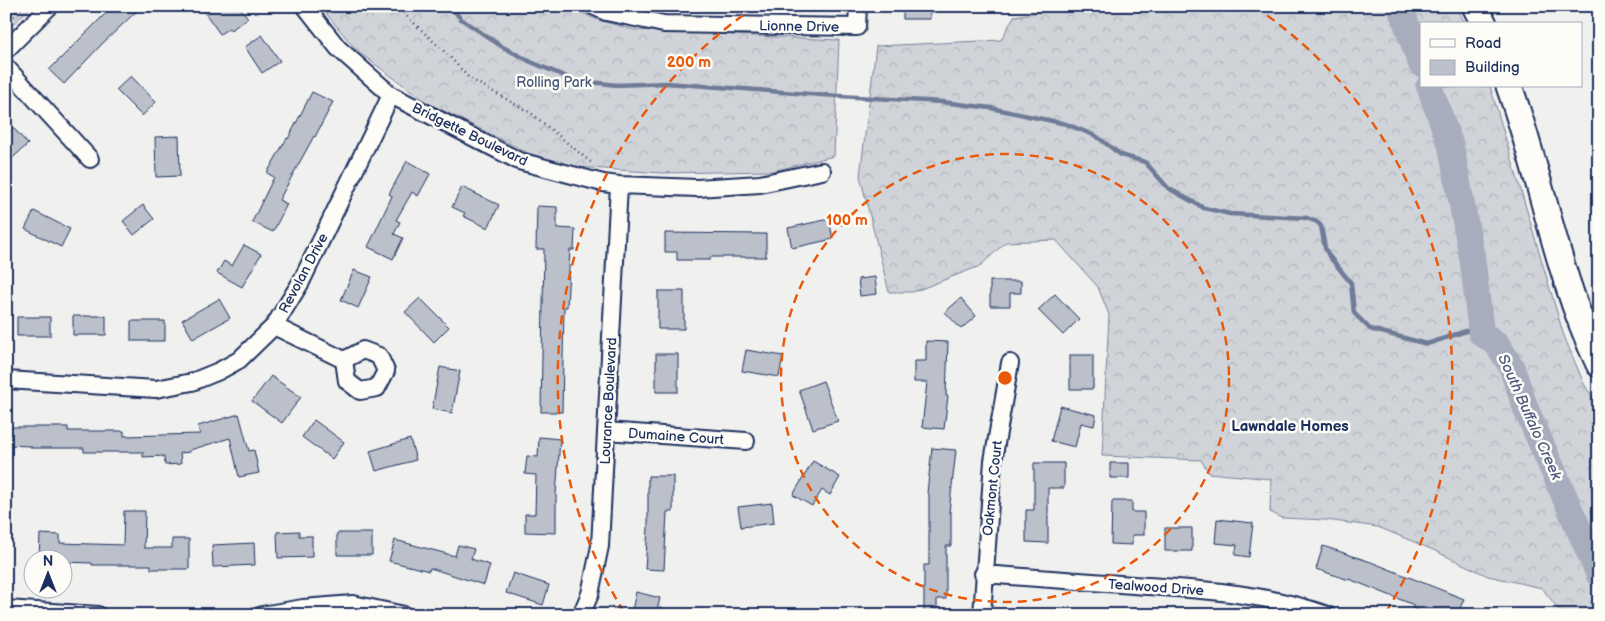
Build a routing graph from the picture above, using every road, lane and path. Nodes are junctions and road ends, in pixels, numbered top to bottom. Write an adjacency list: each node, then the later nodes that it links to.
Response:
1 (24, 6): 9 (path)
2 (50, 6): 10 (street)
3 (305, 6): 13 (street, Bridgette Boulevard)
4 (396, 6): 16 (path)
5 (594, 6): 6 (street, Lionne Drive)
6 (858, 6)
7 (1475, 6): 8 (highway)
8 (1483, 22)
9 (6, 23)
10 (6, 50)
11 (6, 67): 14 (street)
12 (1510, 88): 20 (highway)
13 (391, 95): 16 (street, Bridgette Boulevard); 17 (street, Revolan Drive)
14 (90, 159)
15 (822, 171): 16 (street, Bridgette Boulevard)
16 (611, 184): 22 (street, Lourance Boulevard)
17 (274, 326): 18 (street); 21 (street, Revolan Drive)
18 (344, 360)
19 (1010, 363): 24 (street, Oakmont Court)
20 (1599, 364)
21 (6, 380)
22 (606, 431): 23 (street, Dumaine Court); 30 (street, Lourance Boulevard)
23 (746, 441)
24 (984, 574): 31 (street, Oakmont Court); 32 (street, Tealwood Drive)
25 (6, 608): 26 (street)
26 (39, 613): 27 (street)
27 (98, 615)
28 (262, 615): 29 (street)
29 (404, 615)
30 (581, 615)
31 (982, 615)
32 (1327, 615)

